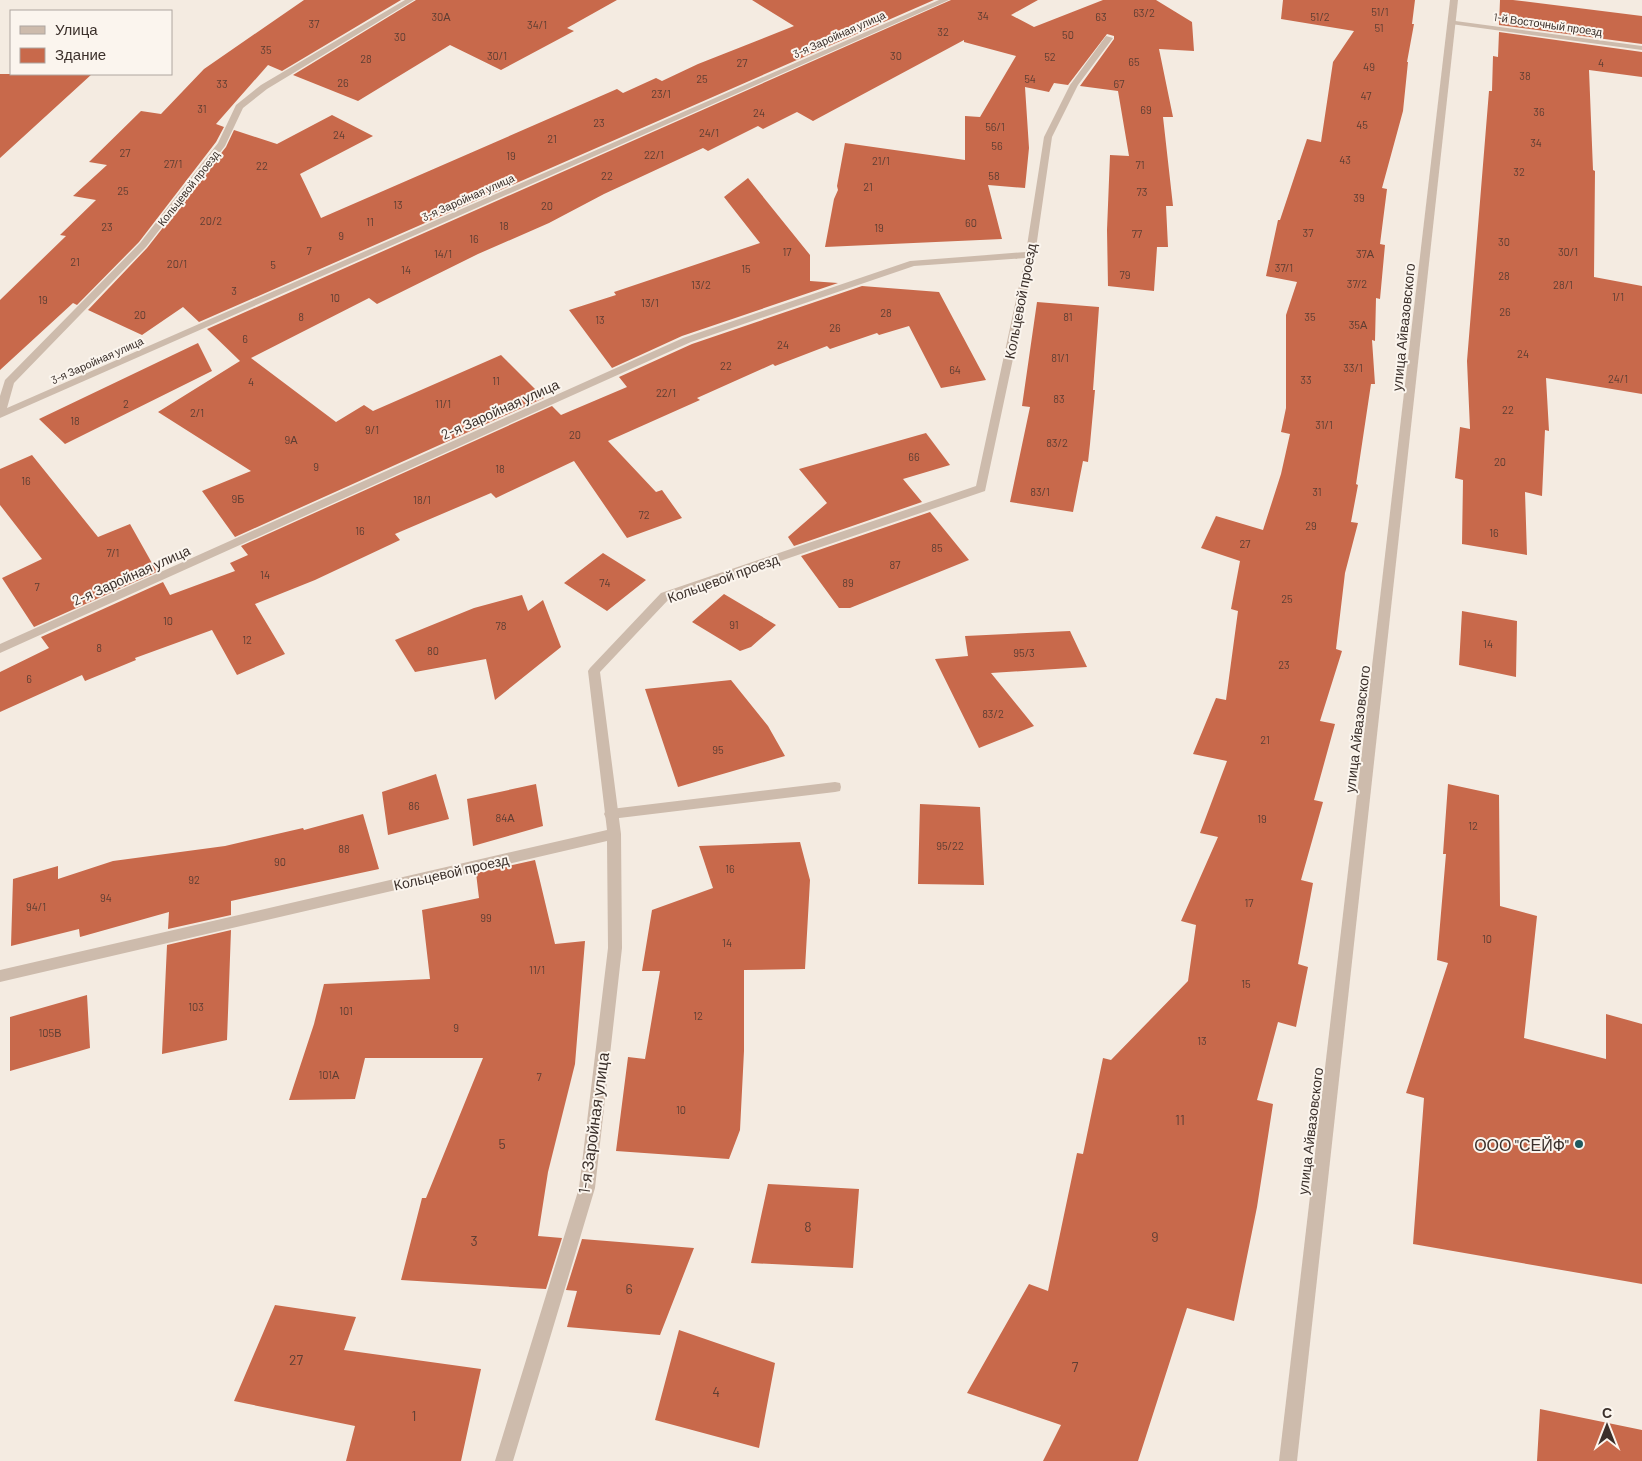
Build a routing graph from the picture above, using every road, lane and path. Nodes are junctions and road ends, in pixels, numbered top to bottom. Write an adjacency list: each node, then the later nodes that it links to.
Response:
1 (410, 0): 8 (street, Кольцевой проезд)
2 (945, 0): 8 (street, 3-я Заройная улица)
3 (1454, 0): 4 (street, улица Айвазовского)
4 (1451, 22): 6 (street, 1-й Восточный проезд); 15 (street, улица Айвазовского)
5 (1109, 38): 7 (street, Кольцевой проезд)
6 (1642, 48)
7 (1030, 255): 9 (street, 2-я Заройная улица); 11 (street, Кольцевой проезд)
8 (0, 415)
9 (0, 650)
10 (835, 787): 11 (street)
11 (611, 814): 12 (street, Кольцевой проезд)
12 (614, 834): 13 (street, Кольцевой проезд); 14 (street, 1-я Заройная улица)
13 (0, 976)
14 (504, 1461)
15 (1288, 1461)

